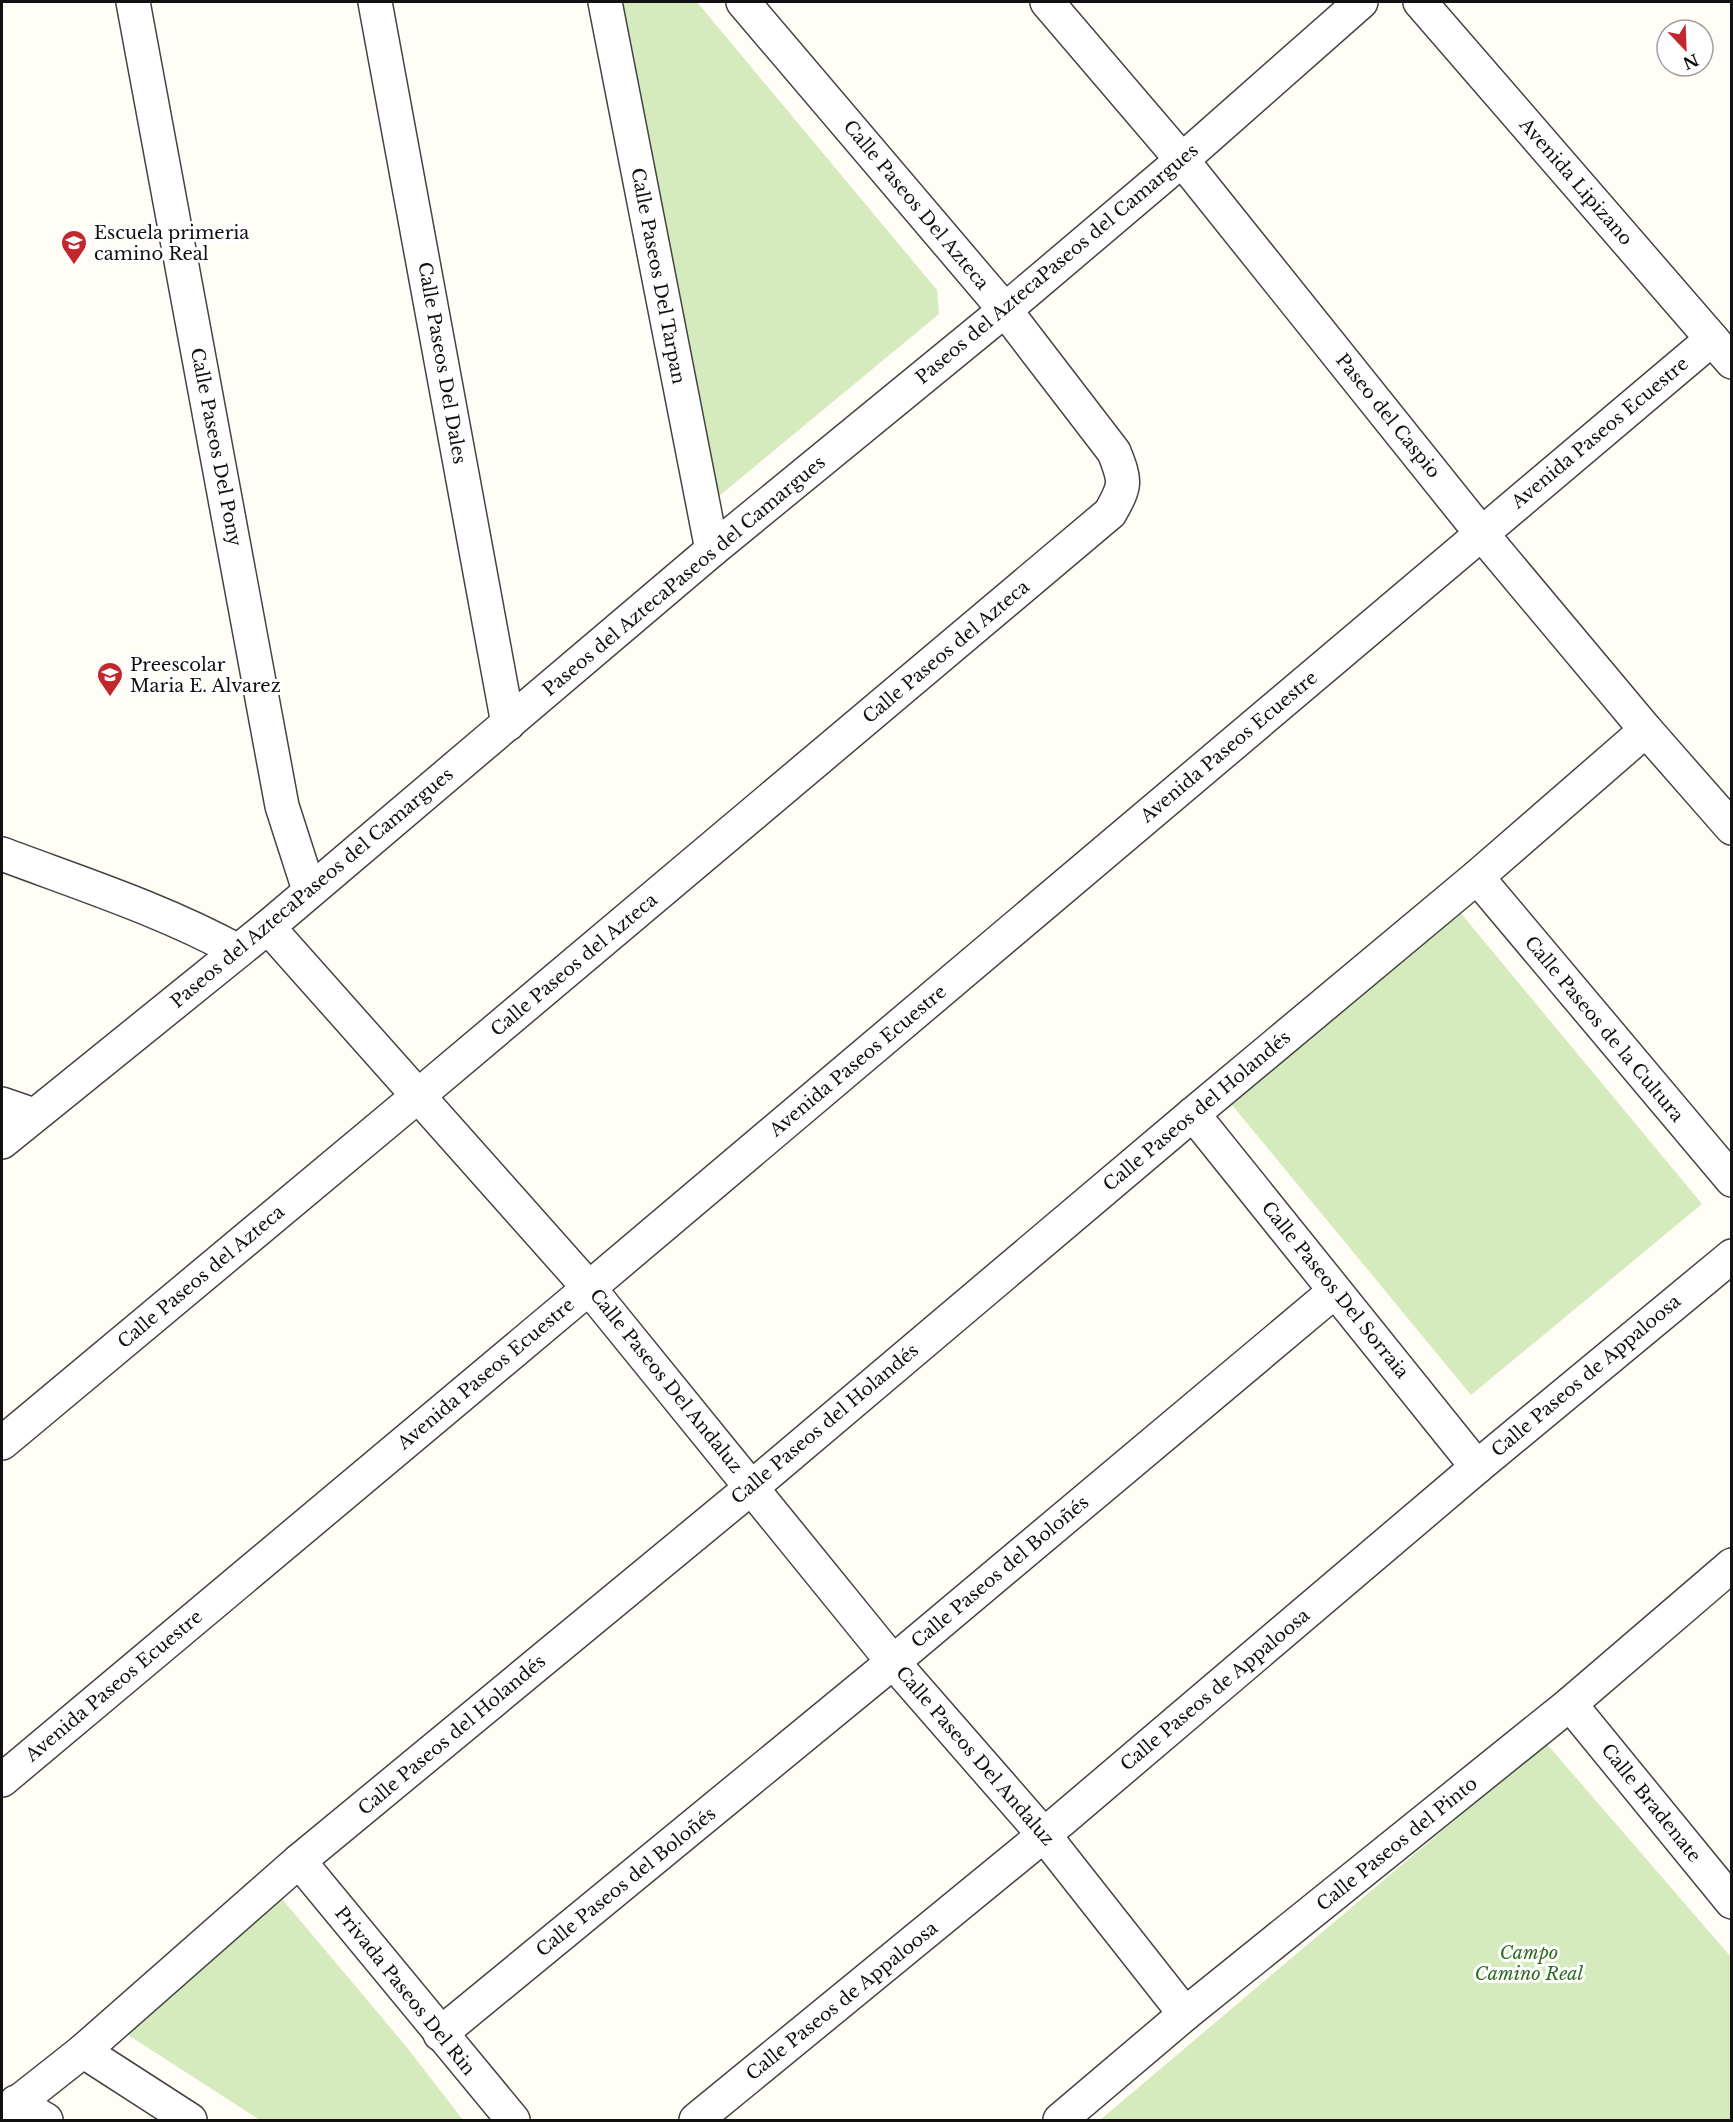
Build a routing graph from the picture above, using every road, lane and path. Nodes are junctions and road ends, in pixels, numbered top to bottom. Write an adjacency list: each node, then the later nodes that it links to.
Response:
1 (133, 2): 19 (street, Calle Paseos Del Pony)
2 (375, 2): 14 (street, Calle Paseos Del Dales)
3 (605, 2): 13 (street, Calle Paseos Del Tarpan)
4 (743, 2): 9 (street, Calle Paseos Del Azteca)
5 (1047, 2): 8 (street, Paseo del Caspio)
6 (1361, 2): 8 (street, Paseos del AztecaPaseos del Camargues)
7 (1420, 2): 10 (street, Avenida Lipizano)
8 (1182, 160): 9 (street, Paseos del AztecaPaseos del Camargues); 12 (street, Paseo del Caspio)
9 (1005, 310): 11 (street, Calle Paseos Del Azteca); 13 (street, Paseos del AztecaPaseos del Camargues)
10 (1722, 350): 12 (street, Avenida Paseos Ecuestre)
11 (1122, 472): 22 (street, Calle Paseos del Azteca)
12 (1482, 533): 15 (street, Paseo del Caspio); 29 (street, Avenida Paseos Ecuestre)
13 (712, 550): 14 (street, Paseos del AztecaPaseos del Camargues)
14 (508, 724): 19 (street, Paseos del AztecaPaseos del Camargues)
15 (1646, 730): 16 (street, Paseo del Caspio); 18 (street, Calle Paseos del Holandés)
16 (1731, 828)
17 (2, 854): 21 (street)
18 (1477, 877): 24 (street, Calle Paseos del Holandés); 27 (street, Calle Paseos de la Cultura)
19 (309, 890): 20 (street, Paseos del AztecaPaseos del Camargues)
20 (268, 927): 21 (street, Paseos del AztecaPaseos del Camargues); 22 (street, Calle Paseos Del Andaluz)
21 (238, 951): 25 (street, Paseos del AztecaPaseos del Camargues)
22 (419, 1095): 29 (street, Calle Paseos Del Andaluz); 31 (street, Calle Paseos del Azteca)
23 (2, 1104): 25 (street)
24 (1193, 1114): 30 (street, Calle Paseos Del Sorraia); 33 (street, Calle Paseos del Holandés)
25 (34, 1115): 26 (street, Paseos del AztecaPaseos del Camargues)
26 (2, 1142)
27 (1731, 1180)
28 (1731, 1256): 32 (street, Calle Paseos de Appaloosa)
29 (589, 1288): 33 (street, Calle Paseos Del Andaluz); 37 (street, Avenida Paseos Ecuestre)
30 (1335, 1291): 32 (street, Calle Paseos Del Sorraia); 35 (street, Calle Paseos del Boloñés)
31 (2, 1443)
32 (1476, 1467): 38 (street, Calle Paseos de Appaloosa)
33 (752, 1486): 35 (street, Calle Paseos Del Andaluz); 39 (street, Calle Paseos del Holandés)
34 (1731, 1565): 36 (street, Calle Paseos del Pinto)
35 (893, 1662): 38 (street, Calle Paseos Del Andaluz); 42 (street, Calle Paseos del Boloñés)
36 (1570, 1704): 40 (street, Calle Bradenate); 41 (street, Calle Paseos del Pinto)
37 (2, 1780)
38 (1044, 1835): 41 (street, Calle Paseos Del Andaluz); 48 (street, Calle Paseos de Appaloosa)
39 (299, 1862): 42 (street, Privada Paseos Del Rin); 43 (street, Calle Paseos del Holandés)
40 (1731, 1902)
41 (1185, 2014): 49 (street, Calle Paseos del Pinto)
42 (440, 2034): 47 (street, Privada Paseos Del Rin)
43 (83, 2051): 44 (street, Calle Paseos del Holandés); 46 (street)
44 (9, 2108): 45 (street)
45 (46, 2121)
46 (190, 2121)
47 (513, 2121)
48 (696, 2121)
49 (1060, 2121)

